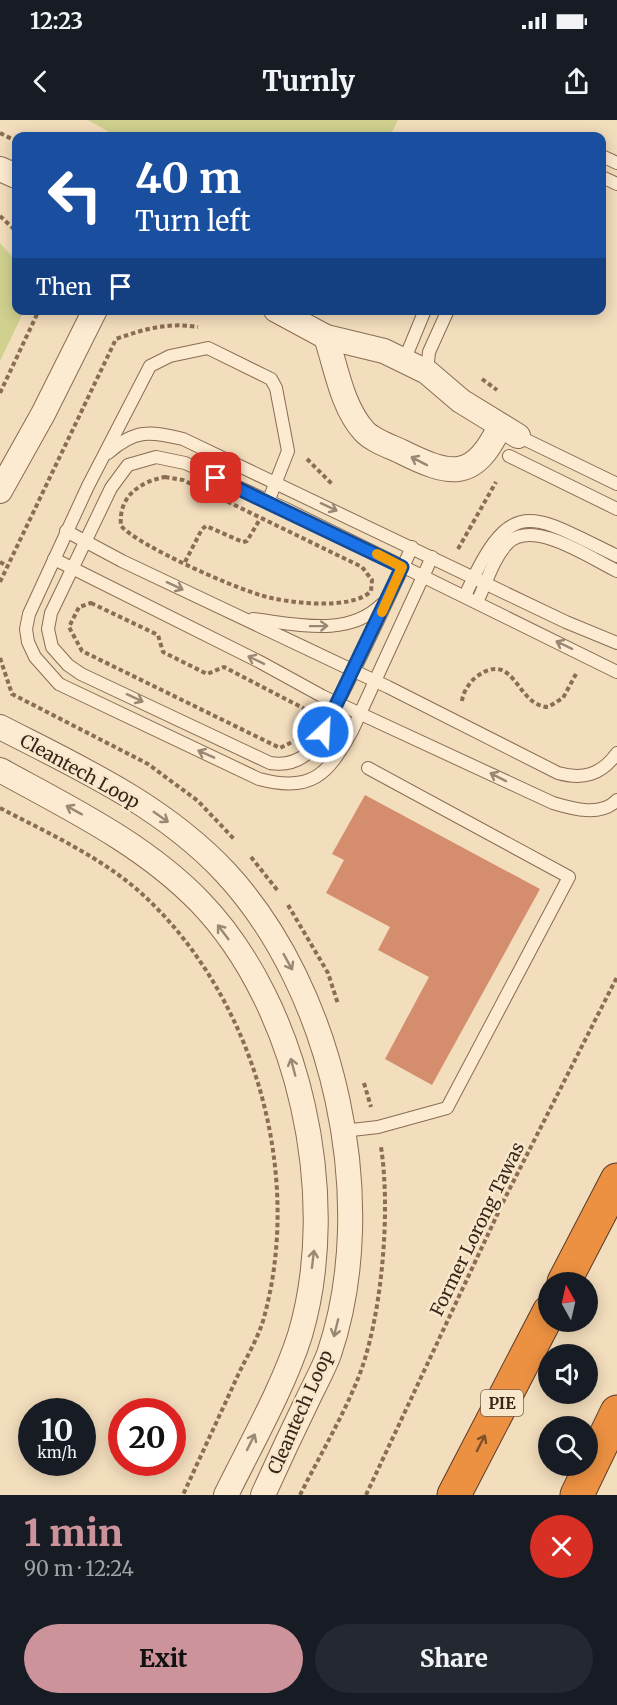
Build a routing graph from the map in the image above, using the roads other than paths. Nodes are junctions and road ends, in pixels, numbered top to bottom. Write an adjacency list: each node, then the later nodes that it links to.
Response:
1 (92, 315): 12 (street)
2 (285, 315): 5 (street)
3 (423, 315): 6 (lane)
4 (446, 315): 7 (lane)
5 (326, 337): 6 (street); 8 (street, one-way to 5)
6 (404, 361): 7 (street)
7 (428, 372): 8 (street)
8 (504, 442): 11 (lane); 14 (lane)
9 (103, 458): 10 (lane); 10 (lane); 15 (lane)
10 (276, 482): 13 (lane); 17 (lane, one-way to 17)
11 (617, 484)
12 (0, 491)
13 (268, 502): 16 (lane); 21 (lane)
14 (617, 509)
15 (66, 531): 16 (lane); 20 (lane)
16 (86, 541): 22 (lane); 30 (lane, one-way to 30)
17 (412, 547): 19 (lane); 21 (lane)
18 (617, 556): 24 (lane)
19 (432, 557): 24 (lane); 25 (lane)
20 (54, 559): 22 (lane); 36 (lane, one-way to 20)
21 (402, 567): 25 (lane); 27 (lane)
22 (72, 569): 35 (lane, one-way to 22); 35 (lane, one-way to 35)
23 (617, 571): 26 (lane)
24 (474, 576): 26 (lane); 28 (lane)
25 (423, 577): 28 (lane); 34 (lane)
26 (486, 583): 29 (lane); 31 (lane)
27 (391, 595): 30 (lane, one-way to 27); 32 (lane)
28 (465, 596): 29 (lane)
29 (477, 602): 33 (lane, one-way to 29)
30 (240, 617): 32 (lane)
31 (617, 643)
32 (353, 670): 34 (lane); 35 (lane)
33 (617, 672)
34 (376, 681): 36 (lane); 38 (lane)
35 (336, 703): 36 (lane)
36 (361, 715): 41 (lane, one-way to 36)
37 (0, 727): 42 (street, Cleantech Loop, one-way to 42)
38 (617, 753)
39 (368, 768): 42 (lane)
40 (0, 770): 48 (street, Cleantech Loop, one-way to 40)
41 (617, 800)
42 (343, 1131): 49 (street, Cleantech Loop, one-way to 49)
43 (617, 1180): 44 (highway)
44 (569, 1272)
45 (539, 1332): 50 (highway, PIE, one-way to 45)
46 (617, 1412): 51 (highway)
47 (617, 1439): 51 (highway)
48 (226, 1495)
49 (263, 1495)
50 (454, 1495)
51 (578, 1495)

